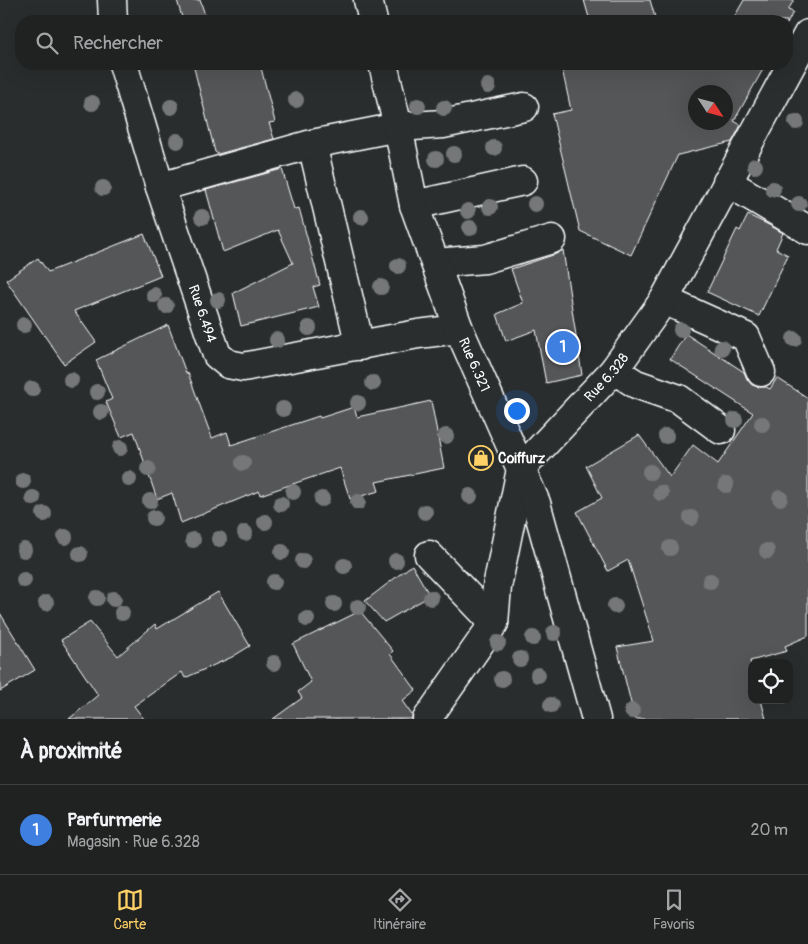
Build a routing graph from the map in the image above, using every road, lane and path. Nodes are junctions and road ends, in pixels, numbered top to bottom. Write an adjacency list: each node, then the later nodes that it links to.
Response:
1 (112, 0): 3 (street)
2 (368, 0): 4 (street)
3 (113, 15)
4 (372, 15)
5 (808, 34): 6 (street, Rue 6.328)
6 (793, 61)
7 (125, 70): 15 (street, Rue 6.494)
8 (384, 70): 11 (street, Rue 6.321)
9 (788, 70): 14 (street, Rue 6.328)
10 (524, 107): 11 (street)
11 (398, 127): 12 (street); 16 (street, Rue 6.321)
12 (312, 144): 15 (street); 22 (street)
13 (523, 181): 16 (street)
14 (727, 182): 17 (street); 20 (street, Rue 6.328)
15 (160, 187): 22 (street, Rue 6.494)
16 (414, 205): 19 (street, Rue 6.321)
17 (808, 230)
18 (552, 239): 19 (street)
19 (435, 263): 21 (street, Rue 6.321)
20 (664, 300): 23 (street, Rue 6.328); 24 (street)
21 (459, 329): 22 (street, Rue 6.494); 26 (street, Rue 6.321)
22 (360, 346)
23 (614, 370): 25 (street); 26 (street, Rue 6.328)
24 (761, 372)
25 (721, 430)
26 (522, 469): 28 (street); 30 (street, Rue 6.321)
27 (430, 556): 28 (street)
28 (494, 623): 29 (street)
29 (427, 719)
30 (596, 719)

